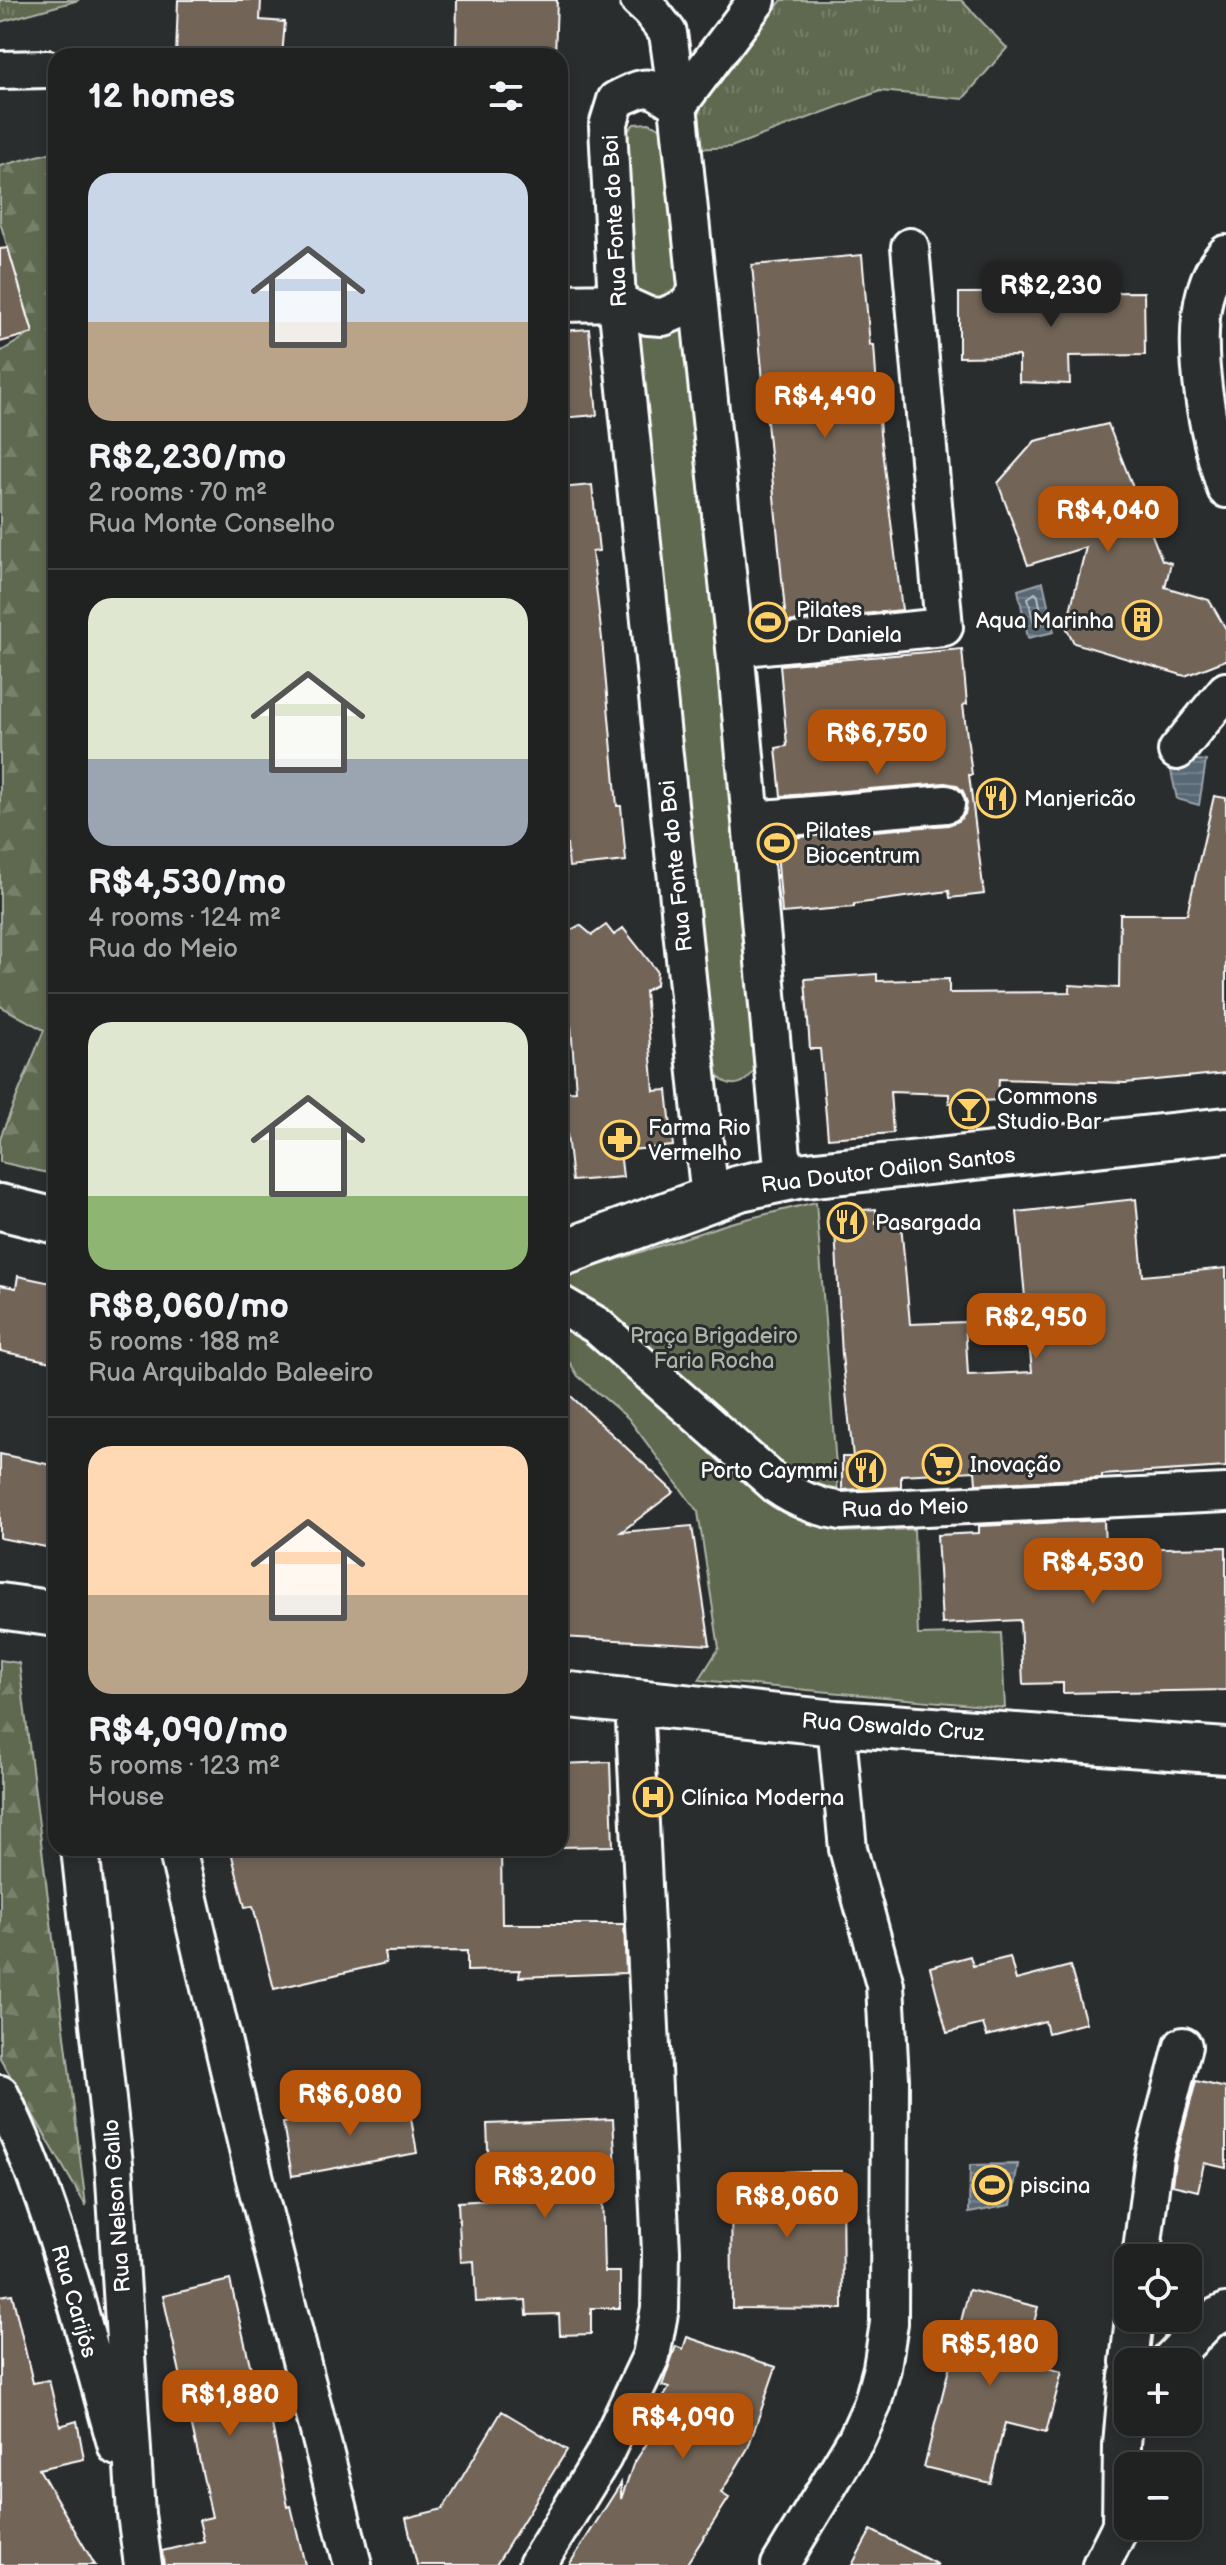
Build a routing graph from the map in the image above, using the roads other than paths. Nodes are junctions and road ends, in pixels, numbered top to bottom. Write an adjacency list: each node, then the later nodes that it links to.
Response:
1 (639, 0): 5 (street)
2 (757, 0): 5 (street)
3 (48, 69): 4 (street)
4 (0, 70)
5 (678, 105): 8 (street); 9 (street, Rua Fonte do Boi)
6 (910, 247): 12 (street)
7 (1226, 254): 11 (street)
8 (696, 294): 9 (street); 12 (street)
9 (617, 302): 10 (street); 19 (street, Rua Fonte do Boi)
10 (568, 303)
11 (1226, 489)
12 (735, 648): 16 (street)
13 (1226, 691): 14 (street)
14 (1177, 751)
15 (946, 804): 16 (street)
16 (751, 820): 18 (street)
17 (1226, 1130): 18 (main road, Rua Doutor Odilon Santos)
18 (784, 1178): 19 (main road, Rua Doutor Odilon Santos)
19 (710, 1199): 22 (main road, Rua Doutor Odilon Santos)
20 (0, 1207): 21 (main road)
21 (48, 1219)
22 (568, 1251)
23 (568, 1309): 24 (street, Rua do Meio)
24 (1226, 1493)
25 (0, 1606): 26 (main road)
26 (48, 1613)
27 (568, 1695): 28 (main road, Rua Oswaldo Cruz)
28 (634, 1702): 29 (main road, Rua Oswaldo Cruz); 42 (street)
29 (836, 1723): 30 (main road, Rua Oswaldo Cruz); 43 (street)
30 (1226, 1751)
31 (81, 1856): 39 (street, Rua Nelson Gallo)
32 (179, 1856): 41 (street)
33 (1183, 2046): 35 (street)
34 (0, 2094): 39 (street, Rua Carijós)
35 (1143, 2244)
36 (1226, 2312): 37 (street)
37 (1182, 2348)
38 (1125, 2436): 44 (street)
39 (136, 2514): 40 (street, Rua Nelson Gallo)
40 (143, 2565)
41 (353, 2565)
42 (537, 2565)
43 (780, 2565)
44 (1101, 2565)

